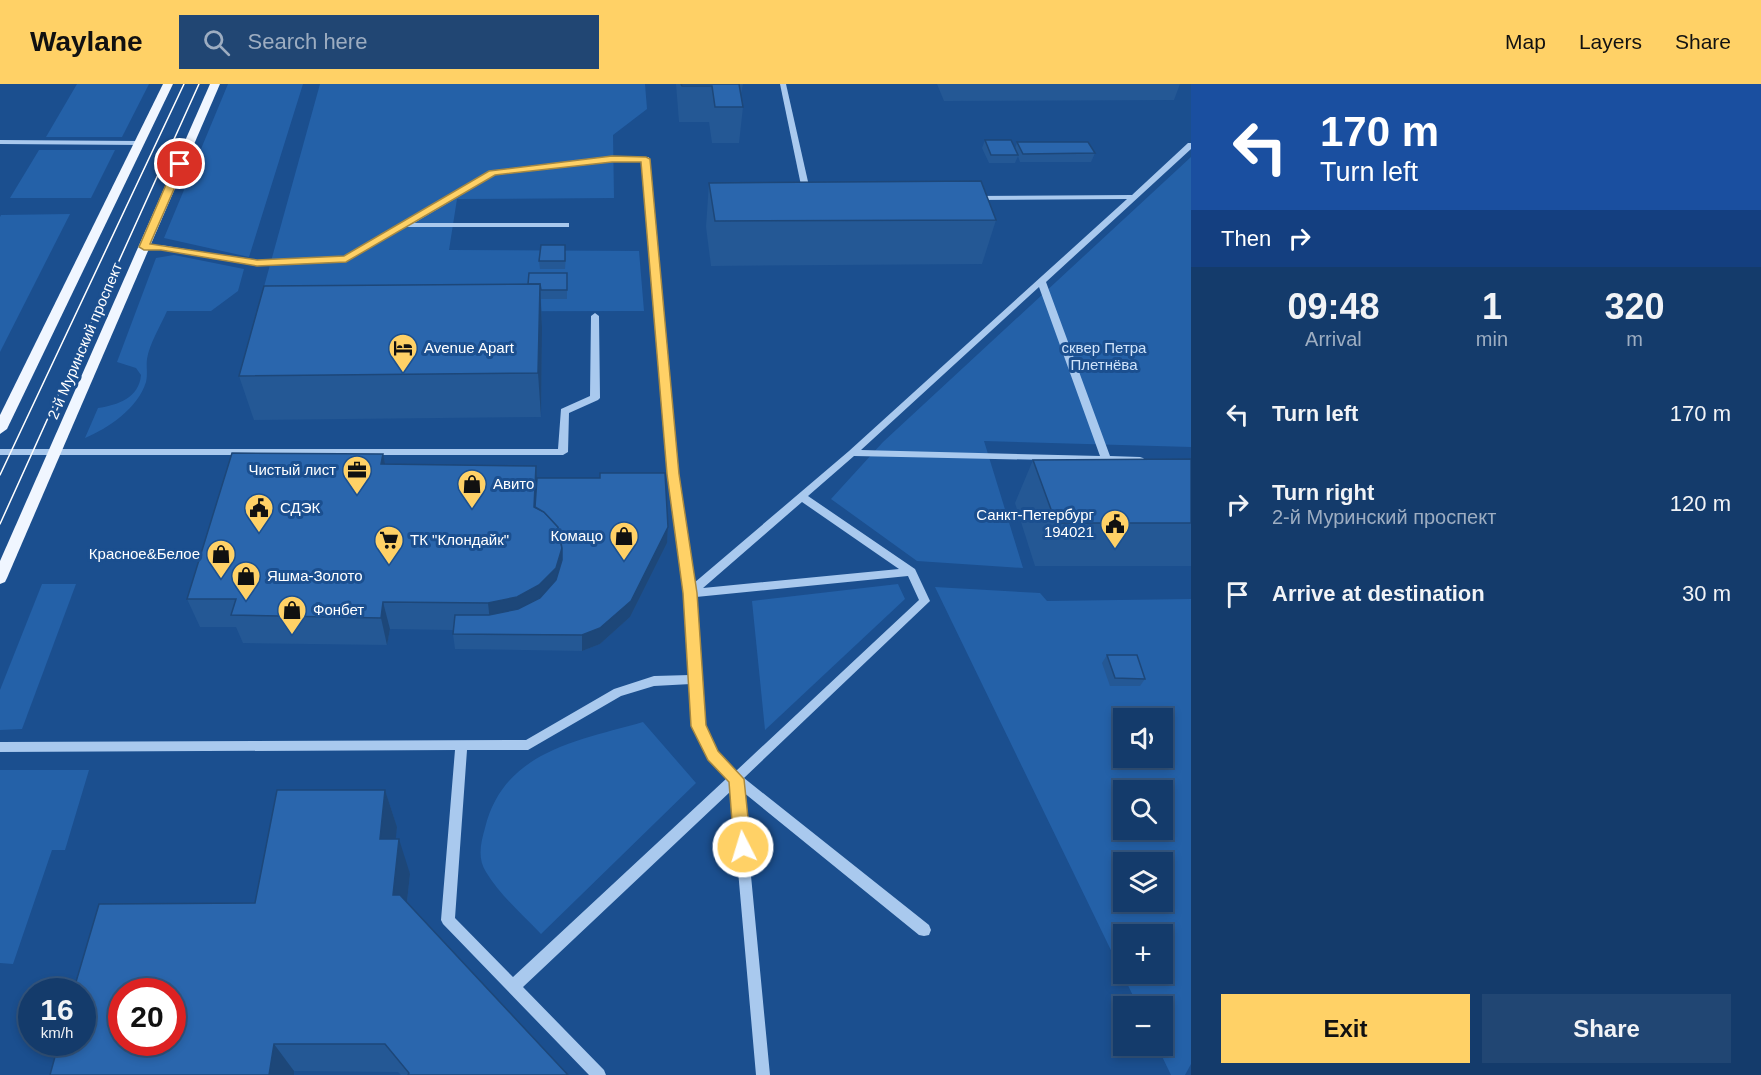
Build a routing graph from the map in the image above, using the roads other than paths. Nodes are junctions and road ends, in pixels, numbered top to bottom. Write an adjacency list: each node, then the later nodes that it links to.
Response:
1 (168, 84): 5 (main road)
2 (214, 84): 14 (main road, 2-й Муринский проспект)
3 (783, 84): 9 (street)
4 (0, 142): 5 (street)
5 (140, 143): 17 (main road)
6 (1191, 145): 7 (street)
7 (1133, 196): 8 (street); 15 (street)
8 (960, 198)
9 (808, 199): 10 (street); 11 (street)
10 (820, 199)
11 (798, 200)
12 (404, 225): 13 (street); 14 (street); 26 (street)
13 (566, 225)
14 (144, 247): 19 (main road, 2-й Муринский проспект)
15 (1041, 280): 20 (street); 21 (street)
16 (595, 316): 19 (street)
17 (0, 429)
18 (0, 452): 19 (street)
19 (55, 452): 25 (main road, 2-й Муринский проспект)
20 (852, 453): 21 (street); 23 (street)
21 (1106, 459): 22 (street)
22 (1148, 460)
23 (802, 496): 24 (street); 26 (street)
24 (911, 572): 26 (street); 30 (street)
25 (0, 578)
26 (690, 593): 27 (street)
27 (696, 679): 28 (street); 30 (street)
28 (461, 746): 29 (street); 32 (street)
29 (0, 747)
30 (736, 779): 31 (street); 32 (street); 34 (street)
31 (924, 930)
32 (513, 987): 33 (street)
33 (599, 1075)
34 (764, 1075)

